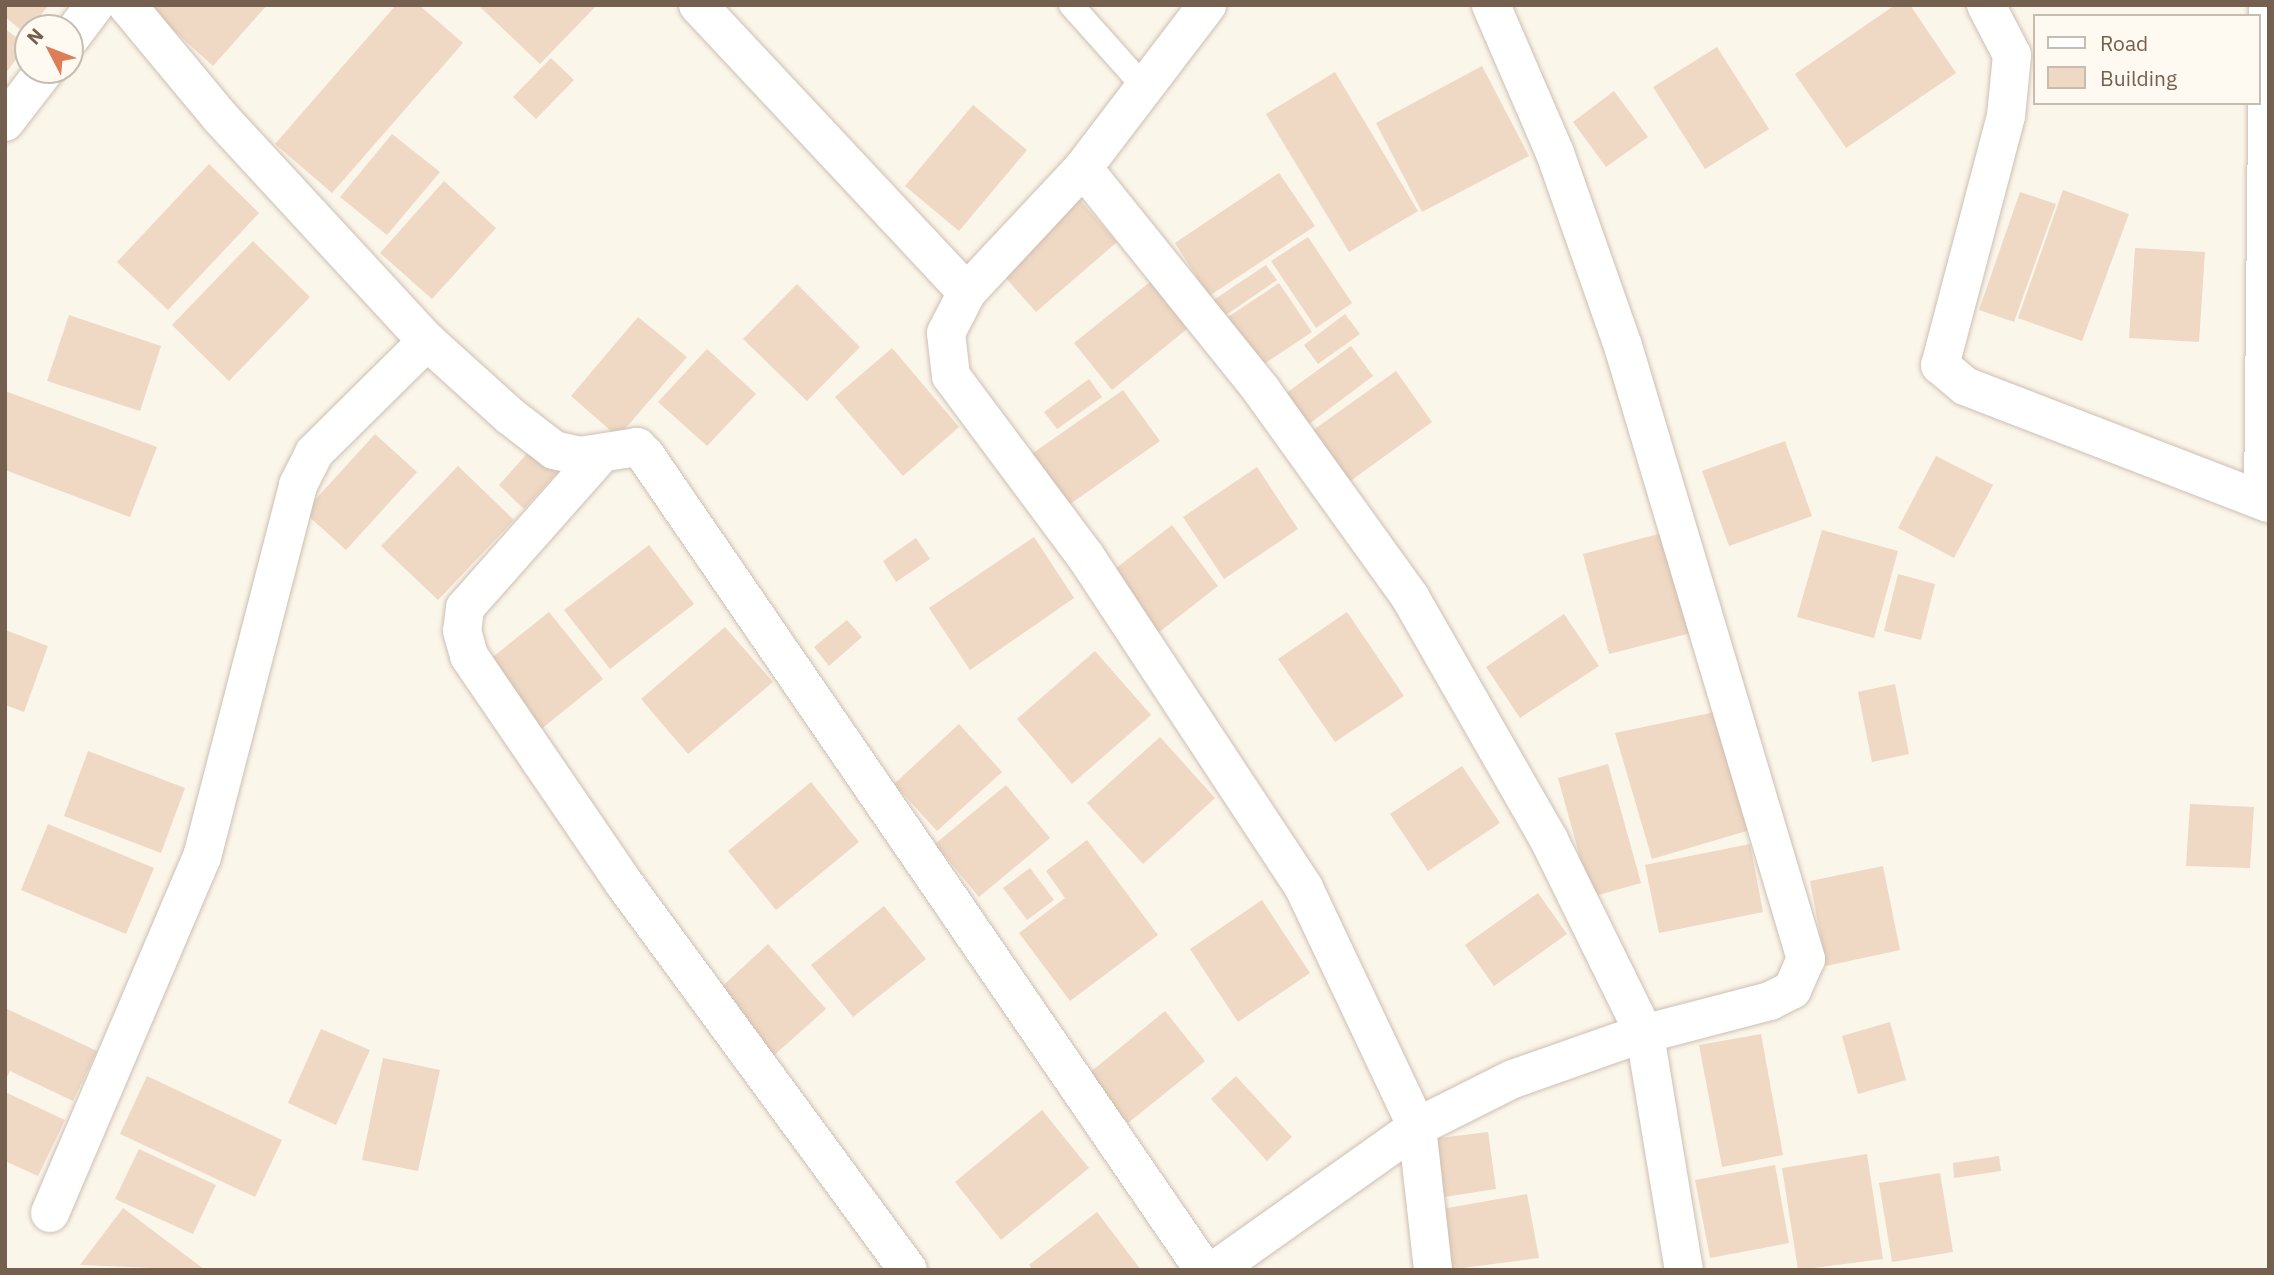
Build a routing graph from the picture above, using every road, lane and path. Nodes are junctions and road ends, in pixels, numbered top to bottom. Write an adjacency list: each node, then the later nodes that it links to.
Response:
1 (95, 5): 9 (street)
2 (127, 5): 15 (street)
3 (698, 5): 14 (street)
4 (1071, 5): 11 (lane)
5 (1207, 5): 11 (street)
6 (1491, 5): 18 (street)
7 (1986, 5): 17 (street)
8 (2268, 5): 17 (street)
9 (84, 20)
10 (34, 84): 12 (street)
11 (1147, 90): 13 (street)
12 (5, 122)
13 (1083, 168): 14 (street); 18 (street)
14 (967, 292): 19 (street)
15 (427, 341): 16 (street); 20 (street)
16 (602, 453): 21 (street); 22 (street)
17 (2266, 502)
18 (1645, 1035): 19 (street); 25 (street)
19 (1417, 1127): 23 (street); 24 (street)
20 (50, 1213)
21 (908, 1270)
22 (1204, 1270)
23 (1215, 1270)
24 (1433, 1270)
25 (1684, 1270)

